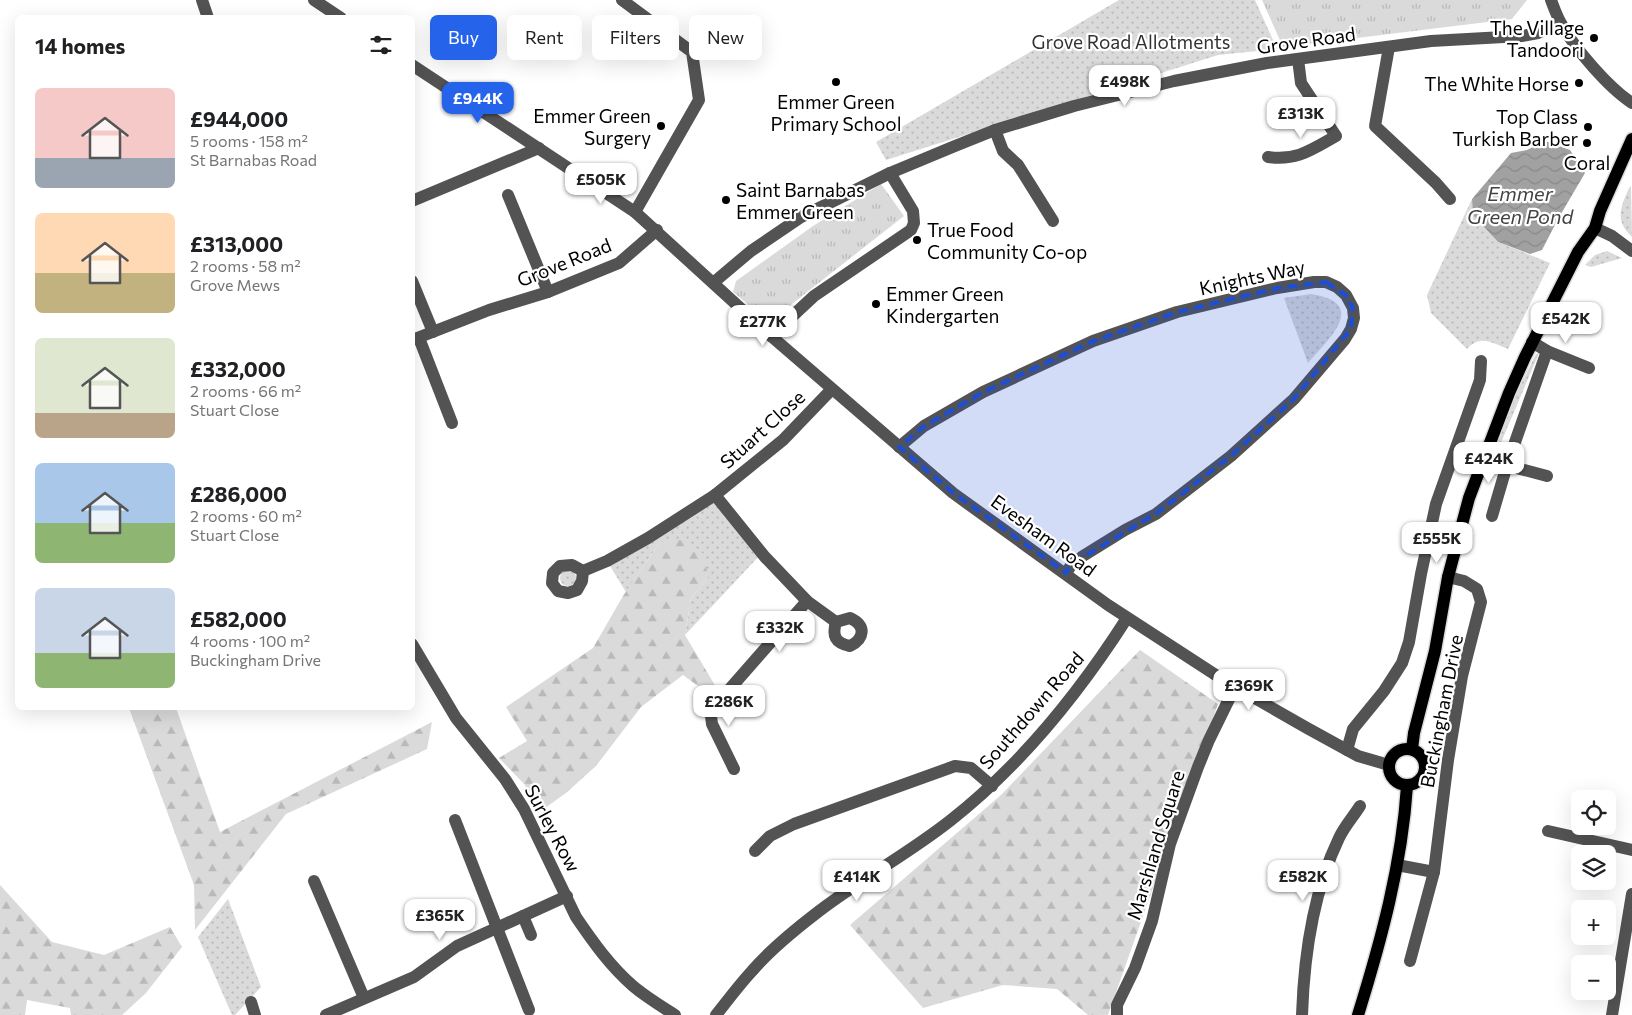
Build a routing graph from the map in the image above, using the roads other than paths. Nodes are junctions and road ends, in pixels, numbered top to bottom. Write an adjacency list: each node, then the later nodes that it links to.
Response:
1 (202, 0): 5 (street)
2 (314, 0): 6 (street)
3 (622, 0): 20 (street)
4 (1551, 0): 7 (street)
5 (207, 15)
6 (336, 15)
7 (1560, 22): 8 (street, Grove Road); 11 (street)
8 (1389, 47): 9 (street, Grove Road); 18 (street)
9 (1298, 59): 12 (street, Grove Road); 15 (street)
10 (415, 67): 14 (street)
11 (1632, 103)
12 (995, 130): 16 (street, Grove Road); 21 (street)
13 (1632, 139): 22 (main road, Buckingham Drive)
14 (539, 148): 19 (street); 20 (street)
15 (1268, 157)
16 (890, 173): 25 (street, Grove Road); 29 (street)
17 (508, 195): 27 (street)
18 (1450, 199)
19 (415, 200)
20 (635, 212): 23 (street)
21 (1052, 221)
22 (1595, 228): 24 (street); 31 (main road, Buckingham Drive)
23 (657, 230): 25 (street); 27 (street, Grove Road)
24 (1632, 251)
25 (713, 284): 29 (street, Evesham Road)
26 (415, 287): 28 (street)
27 (548, 292): 28 (street, Grove Road)
28 (433, 332): 30 (street, Grove Road)
29 (771, 336): 35 (street, Evesham Road)
30 (416, 339): 36 (street, Grove Road)
31 (1532, 342): 32 (street); 38 (main road, Buckingham Drive)
32 (1547, 351): 34 (street); 39 (street)
33 (1482, 361): 51 (street)
34 (1589, 368)
35 (832, 389): 37 (street, Evesham Road); 41 (street, Stuart Close)
36 (452, 423)
37 (899, 447): 44 (street, Evesham Road); 44 (street, Knights Way)
38 (1483, 459): 39 (street); 45 (main road, Buckingham Drive)
39 (1507, 465): 40 (street); 42 (street)
40 (1547, 476)
41 (715, 495): 43 (street, Stuart Close); 46 (street, Stuart Close)
42 (1492, 516)
43 (584, 571)
44 (1066, 574): 47 (street, Evesham Road)
45 (1448, 577): 52 (main road, Buckingham Drive); 63 (street, Buckingham Drive)
46 (807, 601): 48 (street, Stuart Close); 54 (street)
47 (1127, 618): 50 (street, Evesham Road); 55 (street, Southdown Road)
48 (836, 622)
49 (415, 649): 66 (street, Surley Row)
50 (1235, 687): 51 (street, Evesham Road); 78 (street, Marshland Square)
51 (1347, 750): 53 (street, Evesham Road)
52 (1412, 750): 53 (main road); 56 (main road)
53 (1389, 765): 56 (main road)
54 (734, 769)
55 (992, 786): 61 (street, Southdown Road); 77 (street)
56 (1407, 786): 62 (main road, Buckingham Drive)
57 (1360, 806): 79 (street)
58 (455, 820): 68 (street)
59 (1548, 831): 60 (street)
60 (1632, 850)
61 (755, 851)
62 (1397, 865): 63 (street); 80 (main road, Buckingham Drive)
63 (1434, 872): 70 (street, Buckingham Drive)
64 (314, 881): 71 (street)
65 (1632, 894): 81 (street)
66 (567, 896): 67 (street); 76 (street, Surley Row)
67 (523, 916): 68 (street); 69 (street)
68 (498, 927): 71 (street); 73 (street)
69 (531, 935)
70 (1410, 961)
71 (364, 998): 75 (street)
72 (251, 1002): 74 (street)
73 (529, 1010)
74 (255, 1015)
75 (326, 1015)
76 (675, 1015)
77 (716, 1015)
78 (1117, 1015)
79 (1302, 1015)
80 (1358, 1015)
81 (1612, 1015)

